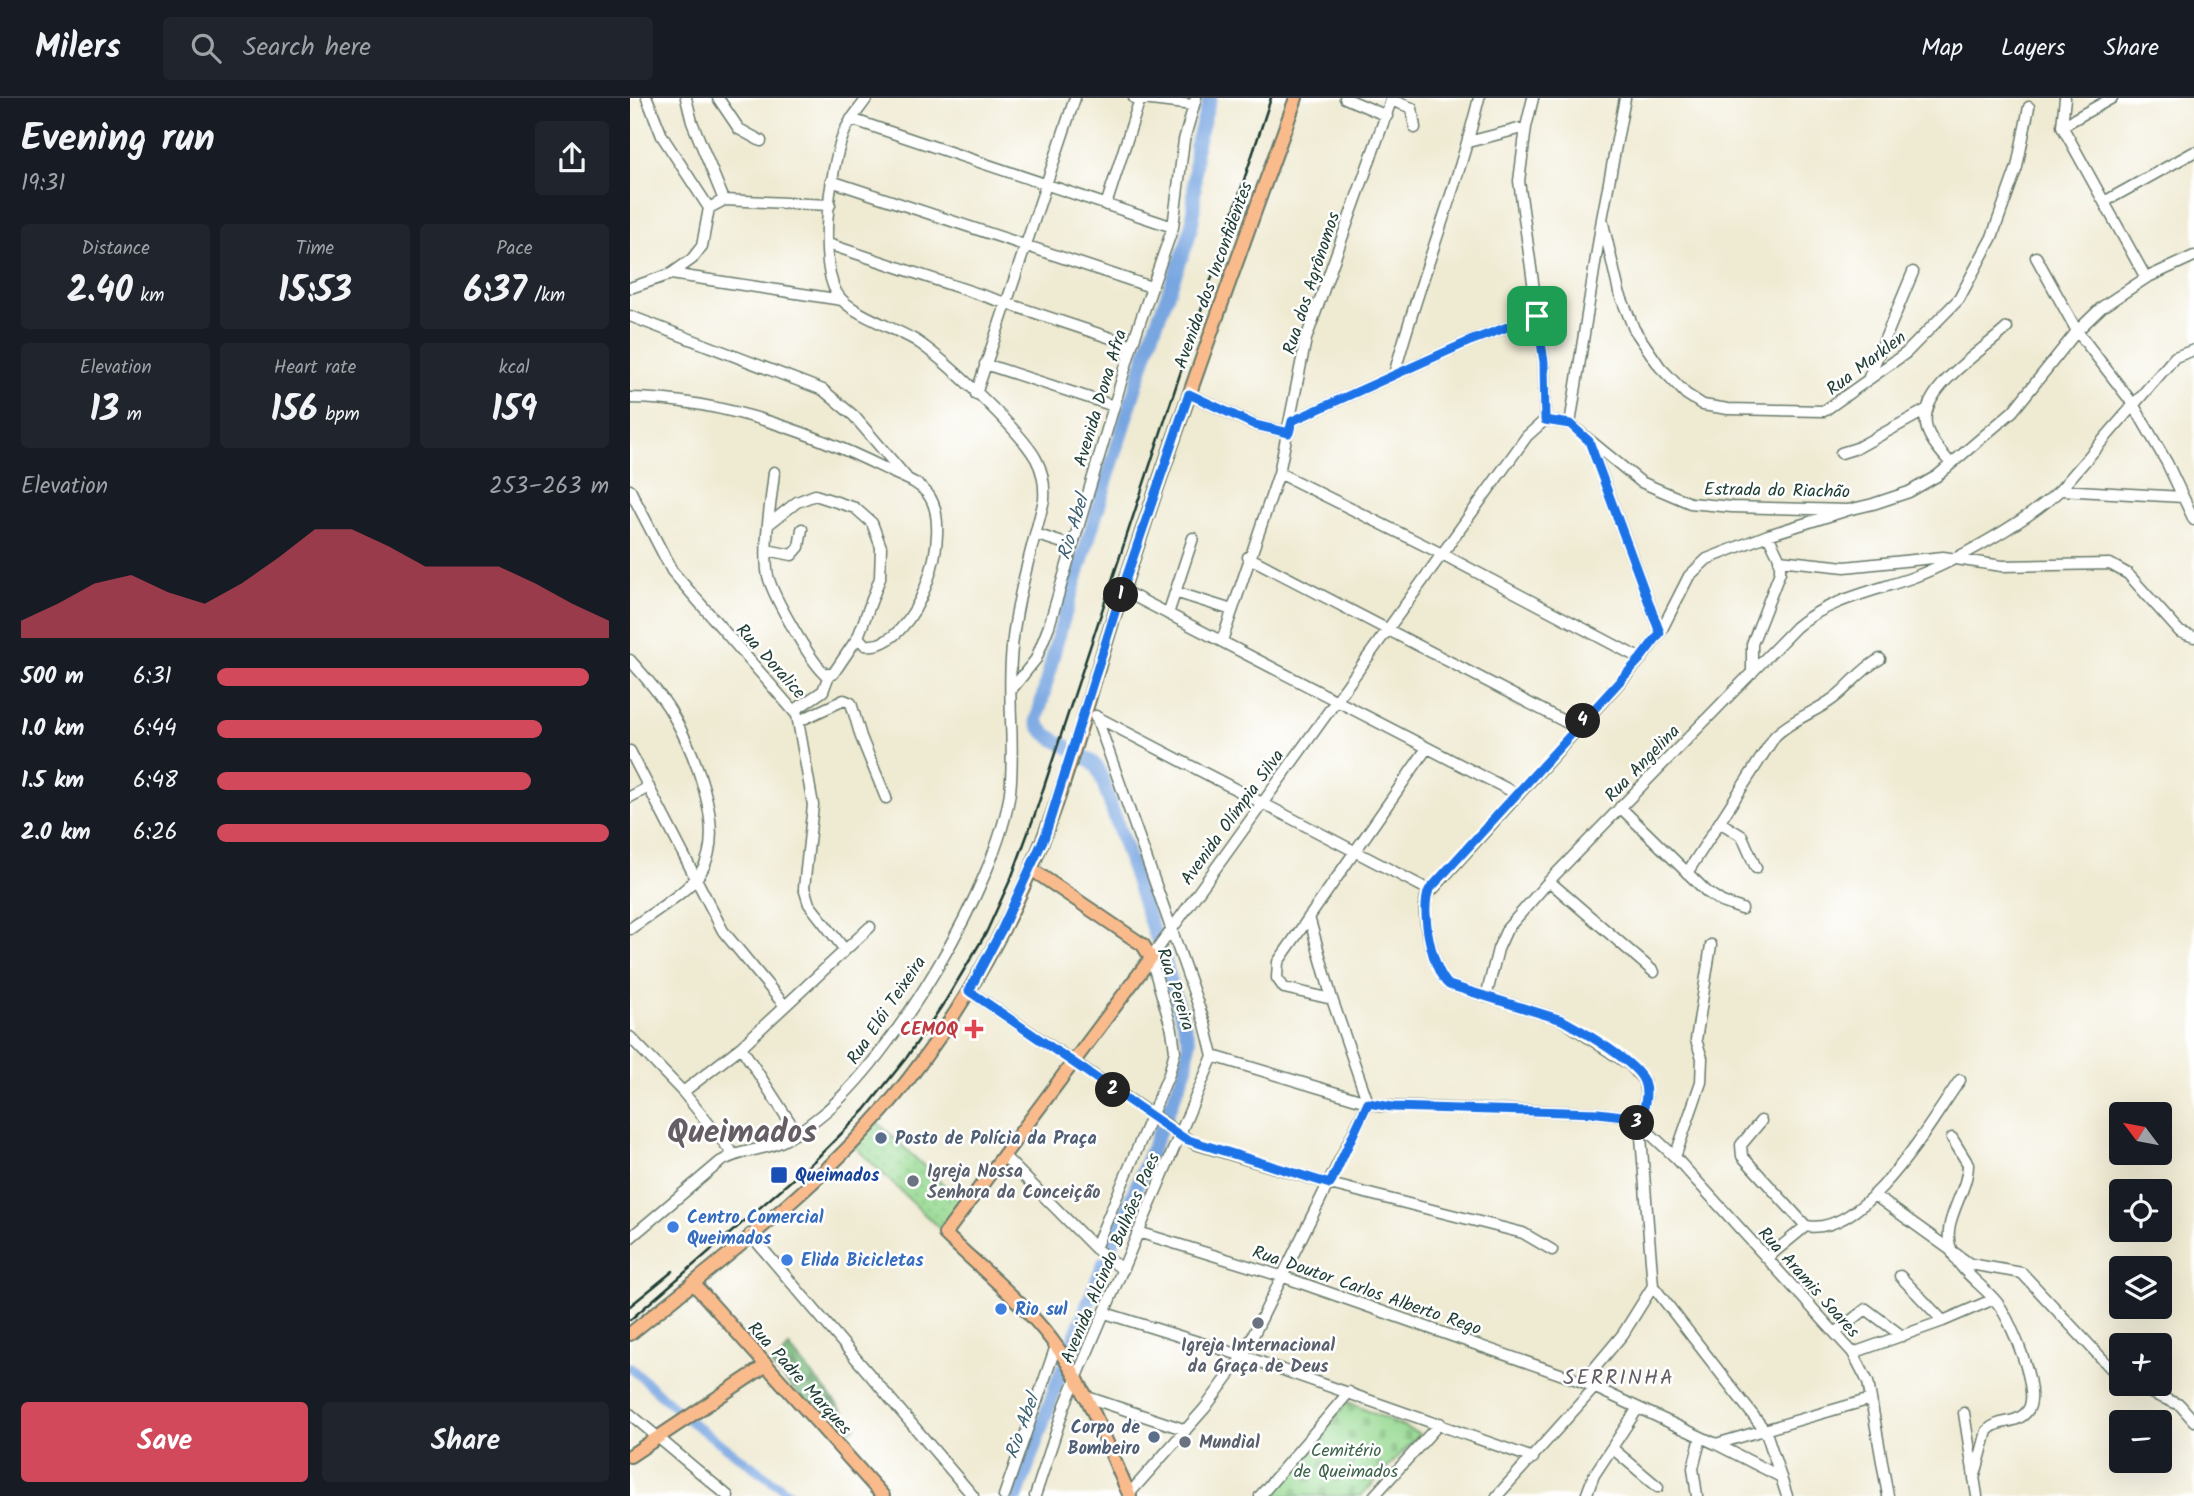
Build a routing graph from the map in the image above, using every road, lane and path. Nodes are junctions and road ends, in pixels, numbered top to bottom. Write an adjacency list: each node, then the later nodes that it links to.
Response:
1 (647, 98): 31 (street)
2 (686, 98): 27 (street)
3 (718, 98): 22 (street)
4 (867, 98): 18 (street)
5 (1075, 98): 26 (street)
6 (1296, 98): 55 (main road, Avenida dos Inconfidentes)
7 (1345, 98): 17 (street)
8 (1479, 98): 23 (street)
9 (1533, 98): 20 (street)
10 (1625, 98): 32 (street)
11 (2064, 98): 19 (street)
12 (2112, 98): 19 (street)
13 (1137, 99): 15 (street); 30 (street)
14 (1392, 99): 17 (street, Rua dos Agrônomos); 21 (street)
15 (1194, 102): 33 (street, Avenida Dona Afra)
16 (2029, 107): 53 (street, Rua Marklen)
17 (1387, 116): 61 (street, Rua dos Agrônomos)
18 (851, 119): 25 (street); 26 (street)
19 (2062, 126): 28 (street)
20 (1526, 127): 23 (street); 46 (street)
21 (1415, 128)
22 (761, 141)
23 (1468, 142): 52 (street)
24 (2194, 152): 28 (street)
25 (831, 181): 29 (street); 35 (street)
26 (1045, 186): 30 (street); 35 (street)
27 (724, 200): 29 (street); 31 (street)
28 (2104, 202): 40 (street)
29 (830, 205): 34 (street)
30 (1106, 205): 33 (street)
31 (709, 208): 39 (street)
32 (1602, 219): 53 (street, Rua Marklen); 62 (street)
33 (1173, 227): 41 (street, Avenida Dona Afra)
34 (828, 244): 43 (street); 44 (street)
35 (1025, 244): 41 (street); 44 (street)
36 (2194, 256): 40 (street, Estrada do Riachão)
37 (2036, 257): 48 (street)
38 (1913, 272): 53 (street)
39 (671, 274): 42 (street); 43 (street)
40 (2146, 278): 48 (street, Estrada do Riachão)
41 (1152, 287): 49 (street, Avenida Dona Afra)
42 (630, 288)
43 (842, 300): 54 (street, Rua Elói Teixeira)
44 (1005, 304): 49 (street); 51 (street)
45 (630, 316): 69 (street)
46 (1537, 316): 52 (street); 60 (street)
47 (2007, 328): 59 (street)
48 (2077, 331): 57 (street); 66 (street, Estrada do Riachão)
49 (1132, 345): 58 (street, Avenida Dona Afra)
50 (2194, 350): 57 (street, Rua Angelina)
51 (985, 364): 54 (street); 58 (street)
52 (1394, 375): 61 (street)
53 (1869, 377)
54 (976, 394): 77 (street, Rua Elói Teixeira)
55 (1189, 394): 63 (street); 86 (main road, Avenida dos Inconfidentes)
56 (630, 398): 69 (street)
57 (2133, 404): 71 (street, Rua Angelina); 72 (street)
58 (1114, 406): 80 (street, Avenida Dona Afra)
59 (1926, 410): 65 (street); 66 (street)
60 (1545, 420): 62 (street); 82 (street, Avenida Olímpia Silva)
61 (1292, 421): 63 (street, Rua dos Agrônomos)
62 (1570, 424): 64 (street, Estrada do Riachão)
63 (1289, 433): 68 (street, Rua dos Agrônomos)
64 (1589, 441): 73 (street, Estrada do Riachão); 91 (street)
65 (1841, 453)
66 (1951, 464): 73 (street, Estrada do Riachão)
67 (774, 472): 75 (street)
68 (1279, 473): 82 (street); 83 (street, Rua dos Agrônomos)
69 (906, 478): 92 (street)
70 (630, 489): 103 (street, Rua Doralice)
71 (2060, 490): 72 (street); 84 (street, Rua Angelina)
72 (2183, 497): 74 (street)
73 (1848, 510): 78 (street)
74 (2194, 520)
75 (769, 524): 81 (street); 92 (street)
76 (803, 530): 81 (street)
77 (1035, 534): 80 (street); 100 (street, Rua Elói Teixeira)
78 (1768, 535): 85 (street); 91 (street)
79 (1193, 538): 87 (street)
80 (1072, 546): 100 (street, Avenida Dona Afra)
81 (767, 550): 99 (street)
82 (1444, 555): 90 (street, Avenida Olímpia Silva); 95 (street)
83 (1248, 557): 88 (street, Rua dos Agrônomos); 90 (street)
84 (1955, 558): 85 (street); 93 (street); 98 (street, Rua Angelina)
85 (1779, 560): 98 (street)
86 (1122, 590): 89 (street); 102 (main road, Avenida dos Inconfidentes)
87 (1175, 592): 88 (street); 89 (street)
88 (1232, 610): 94 (street, Rua dos Agrônomos)
89 (1168, 614): 94 (street)
90 (1390, 630): 101 (street, Avenida Olímpia Silva); 106 (street)
91 (1660, 633): 95 (street)
92 (858, 637): 99 (street)
93 (2194, 637)
94 (1222, 642): 101 (street)
95 (1640, 659): 106 (street)
96 (1880, 659): 115 (street)
97 (630, 660): 120 (street)
98 (1752, 673): 114 (street, Rua Angelina)
99 (829, 675): 103 (street)
100 (1011, 690): 147 (street, Rua Elói Teixeira)
101 (1338, 701): 107 (street); 113 (street, Avenida Olímpia Silva)
102 (1085, 705): 104 (street); 118 (main road, Avenida dos Inconfidentes)
103 (795, 710): 105 (street, Rua Doralice)
104 (1096, 716): 113 (street); 127 (street)
105 (799, 721): 112 (street); 129 (street, Rua Doralice)
106 (1577, 727): 110 (street)
107 (1427, 748): 110 (street); 116 (street)
108 (630, 751): 109 (street)
109 (649, 787): 111 (street); 120 (street)
110 (1517, 794): 122 (street)
111 (630, 797)
112 (886, 798)
113 (1263, 805): 116 (street); 127 (street, Avenida Olímpia Silva)
114 (1620, 807): 119 (street); 121 (street, Rua Angelina)
115 (1721, 823): 117 (street); 119 (street)
116 (1355, 852): 122 (street); 124 (street)
117 (1756, 868)
118 (1031, 869): 130 (main road, Rua Pereira); 132 (main road, Avenida dos Inconfidentes)
119 (1686, 873): 123 (street)
120 (696, 879): 126 (street); 135 (street)
121 (1549, 881): 131 (street); 133 (street, Rua Angelina)
122 (1429, 890): 133 (street)
123 (1741, 909)
124 (1309, 917): 134 (street); 134 (street)
125 (870, 927): 129 (street)
126 (630, 929)
127 (1168, 935): 130 (street, Avenida Olímpia Silva); 138 (street)
128 (1712, 945): 151 (street)
129 (845, 950): 135 (street)
130 (1153, 955): 139 (main road, Avenida Olímpia Silva); 143 (street, Rua Pereira)
131 (1654, 972)
132 (969, 991): 139 (street); 156 (main road, Avenida dos Inconfidentes)
133 (1486, 997): 145 (street)
134 (1332, 999): 142 (street)
135 (785, 1006): 137 (street)
136 (630, 1037): 141 (street)
137 (741, 1047): 141 (street); 147 (street)
138 (1213, 1056): 142 (street); 146 (street, Avenida Alcindo Bulhões Paes)
139 (1071, 1062): 143 (street); 150 (main road, Avenida Olímpia Silva)
140 (1960, 1080): 153 (street)
141 (683, 1092): 149 (street)
142 (1368, 1103): 145 (street); 152 (street)
143 (1152, 1117): 146 (street); 158 (street, Rua Pereira)
144 (1761, 1121): 154 (street)
145 (1640, 1124): 151 (street, Rua Aramis Soares); 166 (street)
146 (1175, 1132): 152 (street); 155 (street, Avenida Alcindo Bulhões Paes)
147 (797, 1133): 149 (street, Rua Elói Teixeira)
148 (1952, 1138): 160 (street)
149 (734, 1154): 157 (street, Rua Elói Teixeira)
150 (1004, 1156): 158 (street); 173 (main road, Avenida Olímpia Silva)
151 (1675, 1157): 161 (street, Rua Aramis Soares)
152 (1330, 1184): 159 (street); 164 (street)
153 (1874, 1195): 154 (street); 160 (street)
154 (1806, 1226): 161 (street)
155 (1138, 1233): 162 (street, Avenida Alcindo Bulhões Paes); 164 (street, Rua Doutor Carlos Alberto Rego)
156 (750, 1234): 165 (main road, Avenida dos Inconfidentes); 204 (street)
157 (630, 1238)
158 (1097, 1249): 162 (street)
159 (1552, 1250)
160 (1953, 1253): 167 (street); 177 (street)
161 (1767, 1258): 170 (street, Rua Aramis Soares)
162 (1120, 1268): 168 (street, Avenida Alcindo Bulhões Paes)
163 (1900, 1276): 169 (street)
164 (1284, 1277): 175 (street); 179 (street, Rua Doutor Carlos Alberto Rego)
165 (693, 1283): 171 (main road, Avenida dos Inconfidentes); 176 (main road, Rua Padre Marques)
166 (1653, 1286): 179 (street); 191 (street)
167 (1994, 1299): 169 (street); 199 (street)
168 (1105, 1313): 175 (street); 178 (street, Avenida Alcindo Bulhões Paes)
169 (1944, 1321): 172 (street)
170 (1835, 1333): 172 (street); 174 (street, Rua Aramis Soares)
171 (630, 1334)
172 (1902, 1336): 174 (street)
173 (1058, 1349): 178 (main road); 205 (street, Avenida Alcindo Bulhões Paes)
174 (1853, 1353): 184 (street, Rua Aramis Soares)
175 (1243, 1356): 181 (street); 190 (street)
176 (765, 1366): 193 (main road); 203 (main road, Rua Padre Marques)
177 (2109, 1366)
178 (1073, 1375): 182 (main road); 206 (street, Avenida Alcindo Bulhões Paes)
179 (1584, 1382): 180 (street, Rua Doutor Carlos Alberto Rego)
180 (1595, 1387): 185 (street, Rua Doutor Carlos Alberto Rego); 197 (street)
181 (1349, 1392): 189 (street); 207 (street)
182 (1084, 1395): 190 (street); 201 (main road)
183 (2158, 1396): 188 (street)
184 (1871, 1399): 191 (street); 213 (street, Rua Aramis Soares)
185 (1638, 1408): 192 (street, Rua Doutor Carlos Alberto Rego); 195 (street)
186 (1964, 1413): 199 (street)
187 (630, 1414): 193 (street)
188 (2194, 1421)
189 (1440, 1423): 197 (street); 208 (street)
190 (1186, 1430): 201 (street)
191 (1766, 1432): 194 (street); 198 (street)
192 (1701, 1437): 194 (street, Rua Doutor Carlos Alberto Rego); 211 (street)
193 (658, 1438): 196 (main road); 202 (street)
194 (1716, 1444): 198 (street, Rua Doutor Carlos Alberto Rego)
195 (1612, 1448): 200 (street); 210 (street)
196 (630, 1455)
197 (1532, 1458): 209 (street)
198 (1781, 1477): 212 (street)
199 (1975, 1479): 214 (street)
200 (1658, 1487)
201 (1129, 1495)
202 (727, 1496)
203 (883, 1496)
204 (973, 1496)
205 (1004, 1496)
206 (1035, 1496)
207 (1260, 1496)
208 (1374, 1496)
209 (1497, 1496)
210 (1586, 1496)
211 (1698, 1496)
212 (1787, 1496)
213 (1888, 1496)
214 (1977, 1496)

